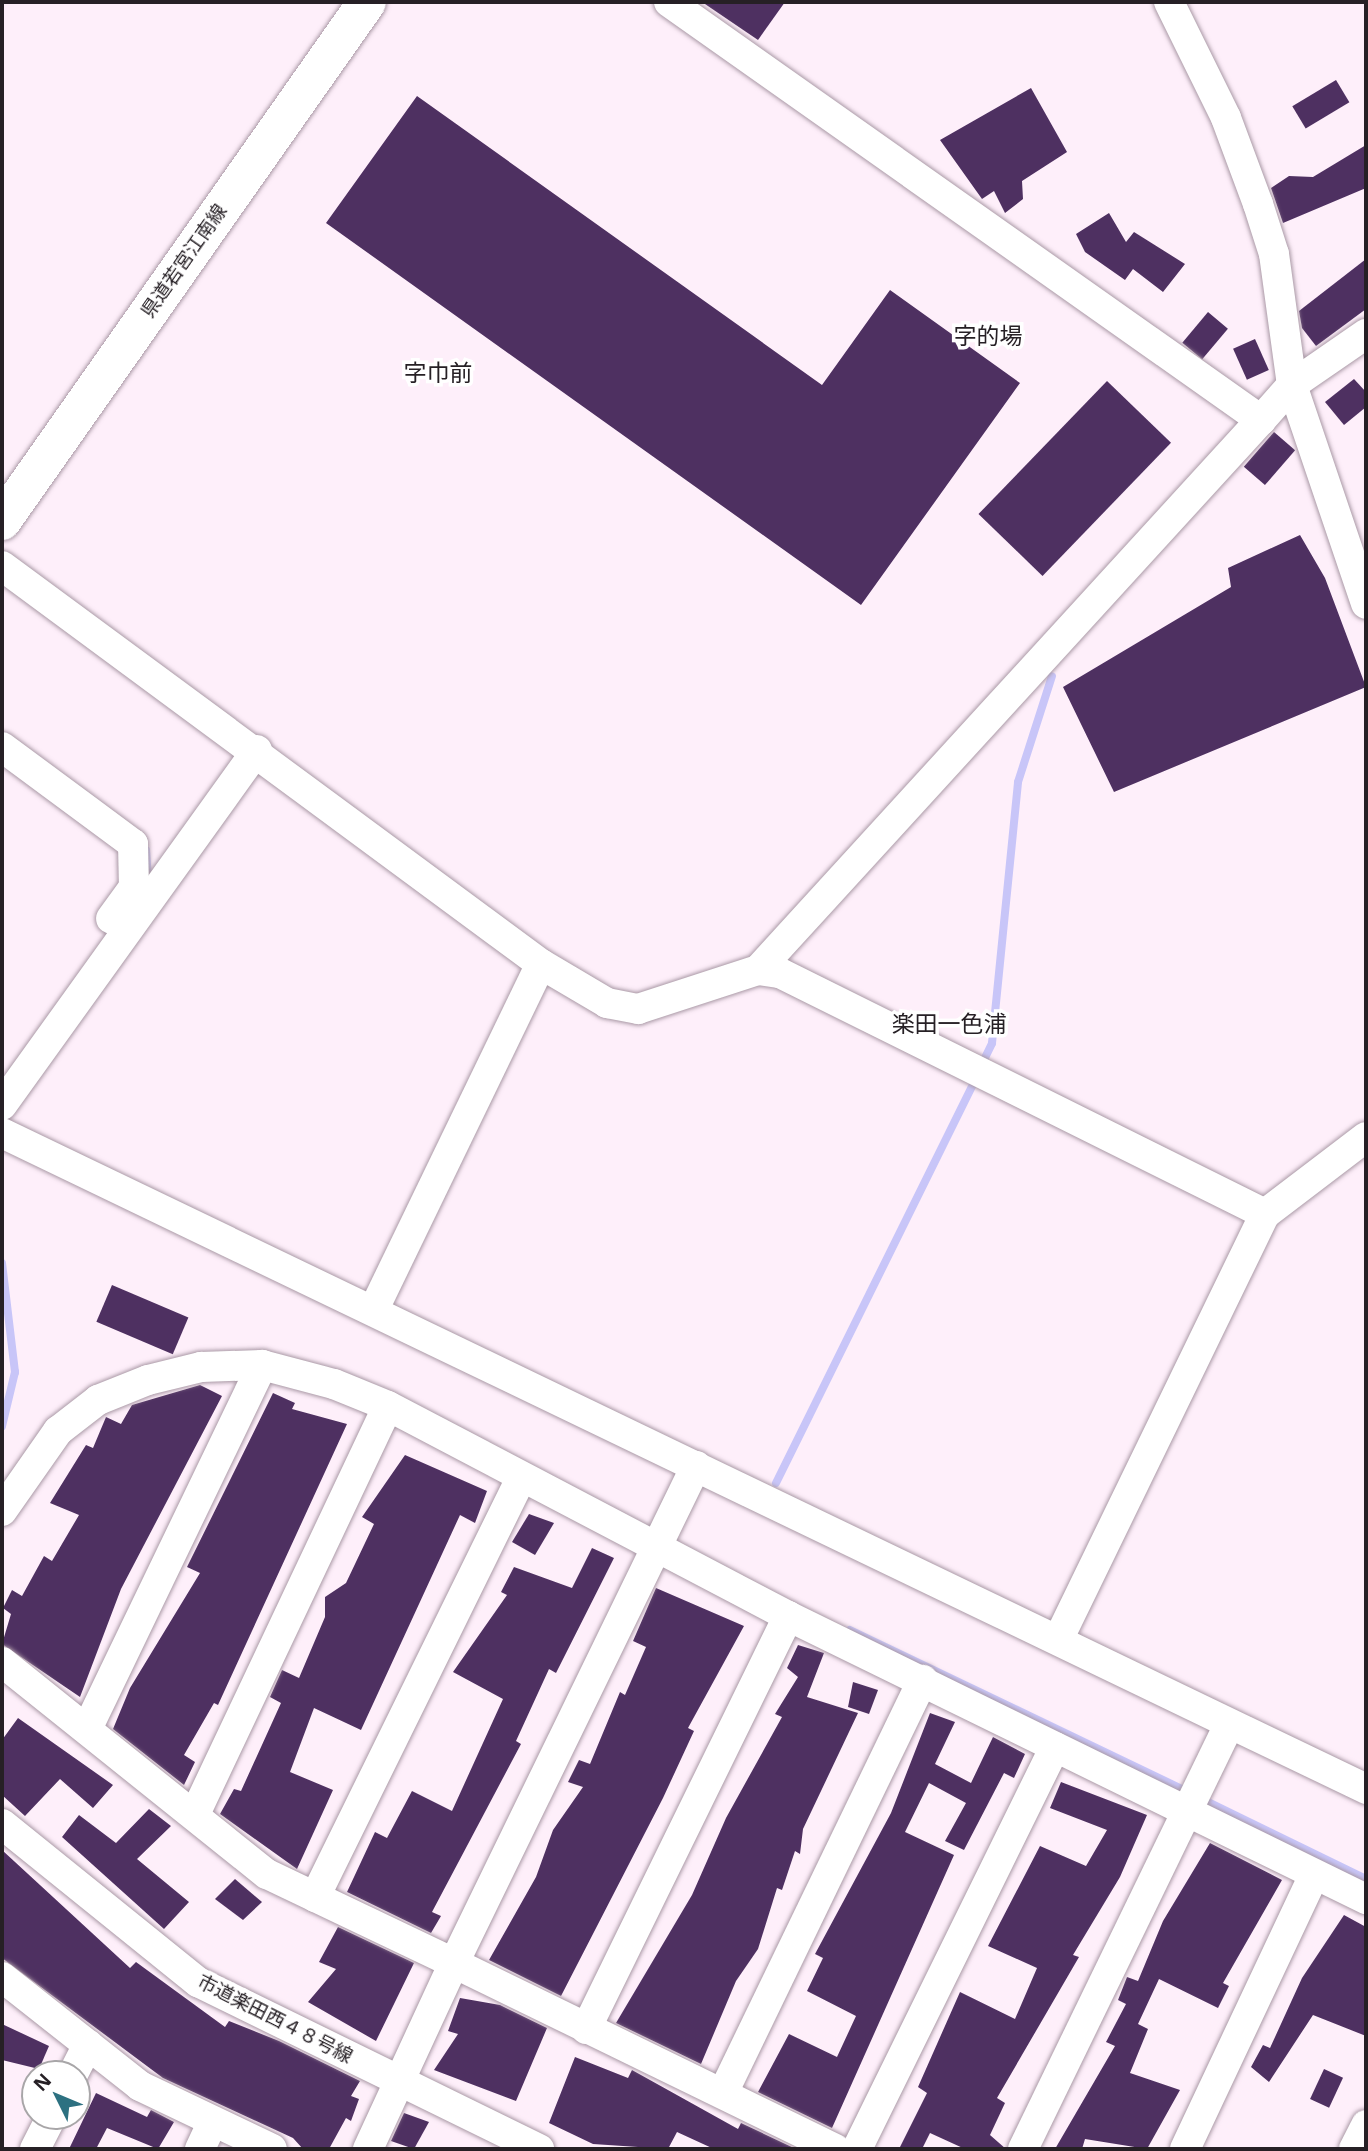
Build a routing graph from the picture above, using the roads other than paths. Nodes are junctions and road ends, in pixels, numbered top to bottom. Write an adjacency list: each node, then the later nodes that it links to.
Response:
1 (367, 2): 7 (main road, 県道若宮江南線)
2 (668, 2): 6 (street)
3 (1169, 2): 5 (street)
4 (1366, 334): 5 (street)
5 (1292, 385): 6 (street); 9 (street)
6 (1261, 420): 13 (street)
7 (2, 521)
8 (2, 566): 11 (street)
9 (1366, 604)
10 (2, 747): 14 (street)
11 (257, 750): 12 (street); 15 (street)
12 (541, 964): 13 (street); 19 (street)
13 (758, 970): 18 (street)
14 (2, 1073)
15 (2, 1105)
16 (2, 1133): 19 (street)
17 (1366, 1138): 18 (street)
18 (1265, 1214): 27 (street)
19 (374, 1309): 22 (street)
20 (262, 1365): 21 (street); 24 (street); 31 (street)
21 (388, 1406): 23 (street); 35 (street)
22 (696, 1466): 25 (street); 27 (street)
23 (521, 1478): 25 (street); 38 (street)
24 (2, 1511)
25 (654, 1544): 26 (street); 40 (street)
26 (788, 1616): 29 (street); 42 (street)
27 (1059, 1638): 30 (street)
28 (2, 1662): 31 (street)
29 (923, 1681): 32 (street); 46 (street)
30 (1229, 1724): 33 (street); 34 (street)
31 (88, 1727): 35 (street)
32 (1055, 1746): 34 (street); 56 (street)
33 (1366, 1789)
34 (1193, 1802): 37 (street); 57 (street)
35 (195, 1814): 38 (street)
36 (2, 1824): 45 (street, 市道楽田西４８号線)
37 (1314, 1875): 39 (street); 58 (street)
38 (315, 1897): 40 (street)
39 (1366, 1899)
40 (454, 1963): 42 (street); 45 (street)
41 (2, 1977): 43 (street)
42 (586, 2029): 46 (street)
43 (88, 2045): 44 (street); 47 (street)
44 (80, 2060)
45 (399, 2082): 53 (street); 54 (street, 市道楽田西４８号線)
46 (723, 2092): 55 (street)
47 (212, 2123): 51 (street); 52 (street)
48 (1366, 2125): 59 (street)
49 (45, 2130): 50 (street)
50 (35, 2149)
51 (200, 2149)
52 (272, 2149)
53 (368, 2149)
54 (539, 2149)
55 (835, 2149)
56 (857, 2149)
57 (1023, 2149)
58 (1185, 2149)
59 (1354, 2149)

